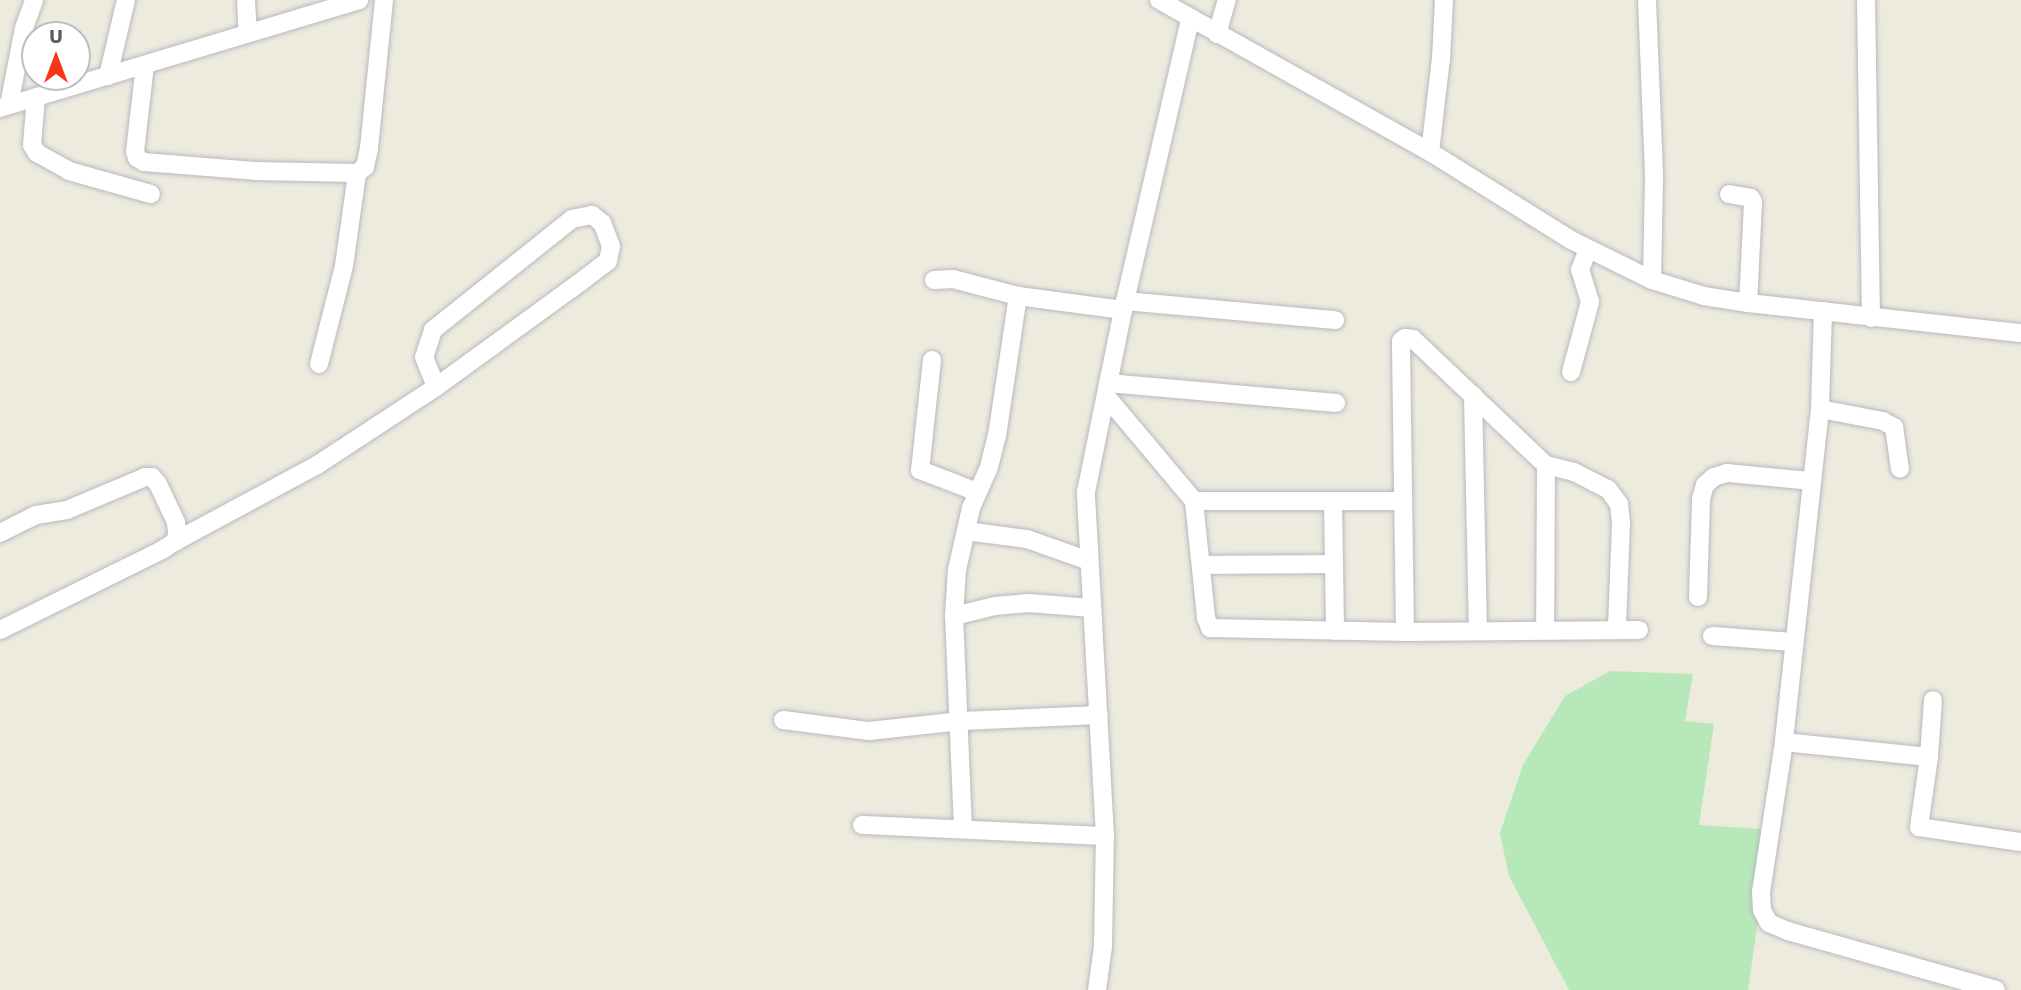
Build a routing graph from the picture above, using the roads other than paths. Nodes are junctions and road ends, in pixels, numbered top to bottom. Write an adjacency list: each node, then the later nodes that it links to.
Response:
1 (34, 0): 17 (street)
2 (125, 0): 15 (street)
3 (246, 0): 12 (street)
4 (359, 0): 12 (street)
5 (384, 0): 19 (street)
6 (1160, 0): 11 (street)
7 (1227, 0): 13 (street)
8 (1444, 0): 18 (street)
9 (1647, 0): 24 (street)
10 (1866, 0): 29 (street)
11 (1190, 19): 13 (street); 27 (street)
12 (248, 33): 14 (street)
13 (1217, 34): 18 (street)
14 (145, 65): 15 (street); 19 (street)
15 (108, 76): 16 (street)
16 (36, 97): 17 (street); 20 (street)
17 (5, 107)
18 (1430, 152): 22 (street)
19 (357, 173): 33 (street)
20 (151, 194)
21 (1729, 194): 26 (street)
22 (1588, 249): 24 (street); 34 (street)
23 (934, 280): 25 (street)
24 (1652, 280): 26 (street)
25 (1018, 296): 27 (street); 43 (street)
26 (1748, 303): 28 (street)
27 (1124, 305): 30 (street); 36 (street)
28 (1823, 311): 29 (street); 39 (street)
29 (1871, 318): 31 (street)
30 (1335, 320)
31 (2021, 333)
32 (932, 360): 43 (street)
33 (319, 364)
34 (1571, 372)
35 (436, 387): 35 (street); 49 (street)
36 (1107, 389): 38 (street); 44 (street); 50 (street)
37 (1472, 395): 40 (street); 46 (street); 61 (street)
38 (1336, 403)
39 (1820, 409): 41 (street); 42 (street)
40 (1546, 465): 56 (street); 58 (street)
41 (1900, 469)
42 (1812, 481): 53 (street); 64 (street)
43 (977, 492): 47 (street)
44 (1194, 501): 45 (street); 52 (street)
45 (1333, 501): 46 (street); 51 (street)
46 (1401, 501): 62 (street)
47 (966, 531): 50 (street); 55 (street)
48 (0, 533): 49 (street)
49 (176, 541): 57 (street)
50 (1089, 561): 54 (street)
51 (1334, 564): 52 (street); 60 (street)
52 (1202, 565): 60 (street)
53 (1698, 597)
54 (1091, 608): 55 (street); 66 (street)
55 (954, 616): 68 (street)
56 (1617, 628): 58 (street); 59 (street)
57 (0, 630)
58 (1545, 630): 61 (street)
59 (1639, 630)
60 (1335, 631): 62 (street)
61 (1478, 631): 62 (street)
62 (1405, 632)
63 (1712, 636): 64 (street)
64 (1794, 642): 69 (street)
65 (1933, 700): 70 (street)
66 (1099, 715): 68 (street); 73 (street)
67 (783, 720): 68 (street)
68 (961, 721): 72 (street)
69 (1784, 742): 70 (street); 76 (street)
70 (1929, 757): 74 (street)
71 (862, 825): 72 (street)
72 (963, 830): 73 (street)
73 (1105, 836): 75 (street)
74 (2021, 842)
75 (1097, 990)
76 (1996, 990)

